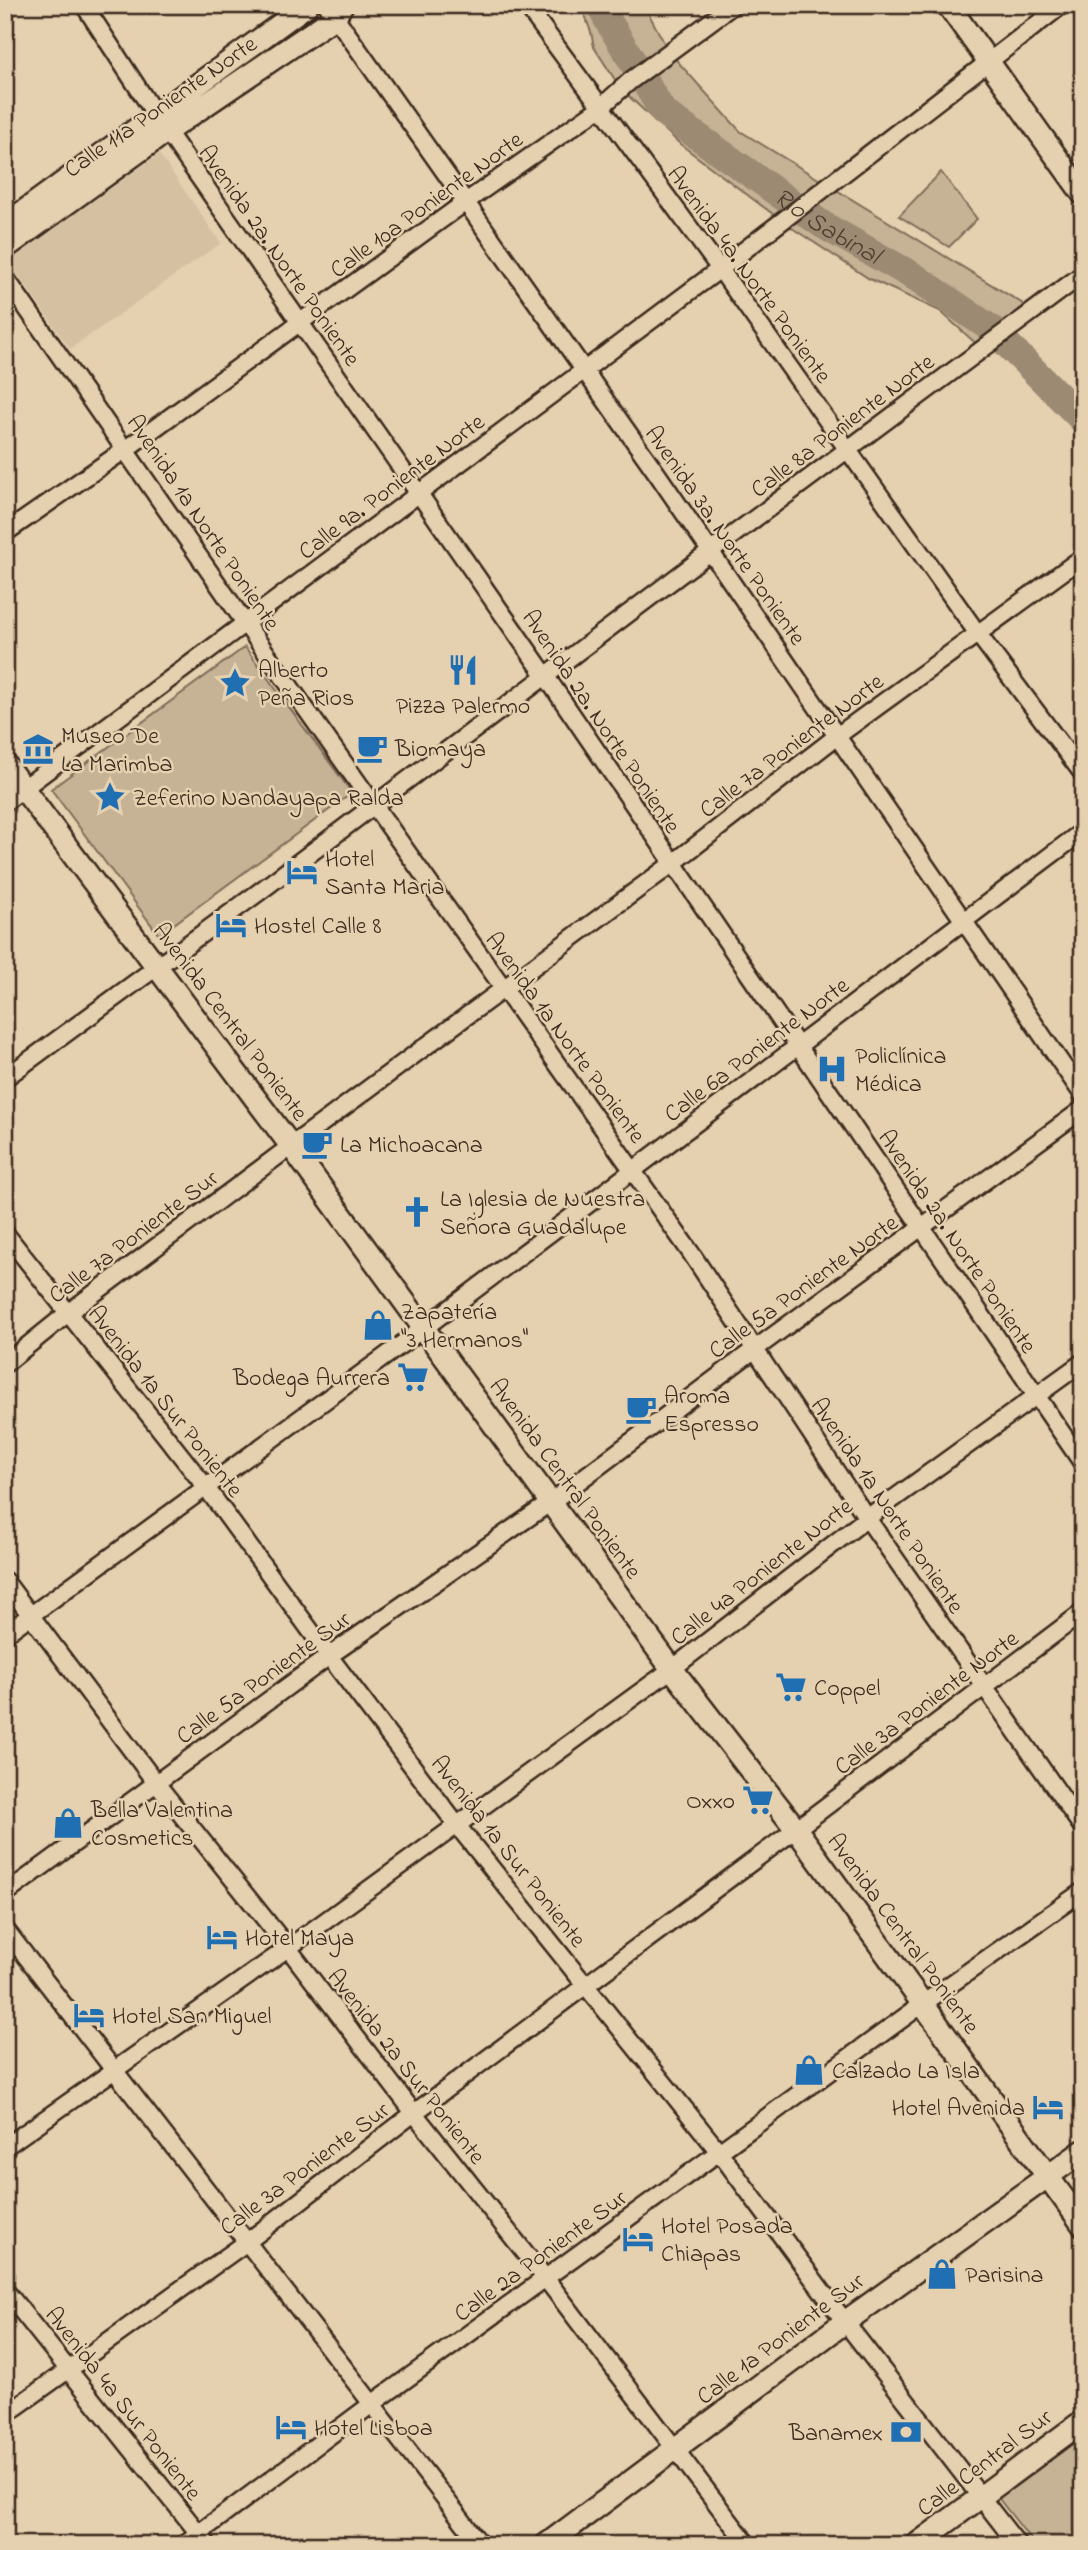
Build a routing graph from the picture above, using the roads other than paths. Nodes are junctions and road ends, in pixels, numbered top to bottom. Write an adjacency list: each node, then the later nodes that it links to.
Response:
1 (83, 5): 10 (street, Avenida 2a. Norte Poniente)
2 (307, 5): 10 (main road, Calle 11a Poniente Norte)
3 (526, 5): 9 (street, Avenida 4a. Norte Poniente)
4 (733, 5): 9 (street, Calle 10a Poniente Norte)
5 (948, 5): 8 (main road)
6 (1062, 5): 8 (street, Calle 9a. Poniente Norte)
7 (335, 9): 10 (main road, Calle 11a Poniente Norte); 12 (street, Avenida 3a. Norte Poniente)
8 (988, 63): 11 (main road); 15 (street, Calle 9a. Poniente Norte)
9 (601, 107): 12 (street, Calle 10a Poniente Norte); 15 (street, Avenida 4a. Norte Poniente)
10 (161, 123): 13 (main road, Calle 11a Poniente Norte); 14 (main road, Calle 11a Poniente Norte); 18 (street, Avenida 2a. Norte Poniente)
11 (1083, 194)
12 (467, 201): 18 (street, Calle 10a Poniente Norte); 19 (street, Avenida 3a. Norte Poniente)
13 (5, 225)
14 (5, 248)
15 (720, 269): 19 (street, Calle 9a. Poniente Norte); 21 (street, Avenida 4a. Norte Poniente)
16 (1083, 274): 21 (street, Calle 8a Poniente Norte)
17 (5, 277): 20 (street, Avenida 1a Norte Poniente)
18 (300, 324): 20 (street, Calle 10a Poniente Norte); 22 (street, Avenida 2a. Norte Poniente)
19 (584, 370): 22 (street, Calle 9a. Poniente Norte); 24 (street, Avenida 3a. Norte Poniente)
20 (126, 449): 23 (street, Calle 10a Poniente Norte); 26 (street, Avenida 1a Norte Poniente)
21 (848, 449): 24 (street, Calle 8a Poniente Norte); 27 (street, Avenida 4a. Norte Poniente)
22 (418, 494): 26 (street, Calle 9a. Poniente Norte); 28 (street, Avenida 2a. Norte Poniente)
23 (5, 533)
24 (710, 552): 28 (street, Calle 8a Poniente Norte); 29 (street, Avenida 3a. Norte Poniente)
25 (1083, 556): 27 (street, Calle 7a Poniente Norte)
26 (245, 623): 32 (street, Calle 9a. Poniente Norte); 34 (street, Avenida 1a Norte Poniente)
27 (978, 634): 29 (street, Calle 7a Poniente Norte); 31 (street, Avenida 4a. Norte Poniente)
28 (545, 676): 34 (street, Calle 8a Poniente Norte); 36 (street, Avenida 2a. Norte Poniente)
29 (837, 736): 36 (street, Calle 7a Poniente Norte); 37 (street, Avenida 3a. Norte Poniente)
30 (5, 764): 32 (main road, Avenida Central Poniente)
31 (1083, 774)
32 (24, 788): 33 (street, Calle 9a. Poniente Norte); 38 (main road, Avenida Central Poniente)
33 (5, 802)
34 (373, 805): 38 (street, Calle 8a Poniente Norte); 39 (street, Avenida 1a Norte Poniente)
35 (1083, 831): 37 (street, Calle 6a Poniente Norte)
36 (671, 864): 39 (street, Calle 7a Poniente Norte); 40 (street, Avenida 2a. Norte Poniente)
37 (964, 921): 40 (street, Calle 6a Poniente Norte); 42 (street, Avenida 3a. Norte Poniente)
38 (158, 966): 41 (street, Calle 8a Poniente Norte); 44 (main road, Avenida Central Poniente)
39 (502, 988): 44 (street, Calle 7a Poniente Norte); 45 (street, Avenida 1a Norte Poniente)
40 (797, 1046): 45 (street, Calle 6a Poniente Norte); 46 (street, Avenida 2a. Norte Poniente)
41 (5, 1078)
42 (1083, 1095)
43 (1083, 1109): 46 (street, Calle 5a Poniente Norte)
44 (291, 1146): 48 (street, Calle 7a Poniente Sur); 49 (main road, Avenida Central Poniente)
45 (632, 1170): 49 (street, Calle 6a Poniente Norte); 50 (street, Avenida 1a Norte Poniente)
46 (921, 1228): 50 (street, Calle 5a Poniente Norte); 53 (street, Avenida 2a. Norte Poniente)
47 (5, 1233): 48 (street, Avenida 1a Sur Poniente)
48 (68, 1313): 52 (street, Calle 7a Poniente Sur); 55 (street, Avenida 1a Sur Poniente)
49 (424, 1328): 55 (street, Calle 6a Poniente Norte); 56 (main road, Avenida Central Poniente)
50 (755, 1349): 56 (street, Calle 5a Poniente Norte); 57 (street, Avenida 1a Norte Poniente)
51 (1083, 1362): 53 (street, Calle 4a Poniente Norte)
52 (5, 1364)
53 (1035, 1396): 54 (street, Avenida 2a. Norte Poniente); 57 (street, Calle 4a Poniente Norte)
54 (1083, 1464)
55 (205, 1486): 60 (street, Calle 6a Poniente Norte); 62 (street, Avenida 1a Sur Poniente)
56 (551, 1502): 62 (street, Calle 5a Poniente Sur); 63 (main road, Avenida Central Poniente)
57 (867, 1518): 63 (street, Calle 4a Poniente Norte); 64 (street, Avenida 1a Norte Poniente)
58 (5, 1580): 60 (street, Avenida 2a Sur Poniente)
59 (1083, 1612): 64 (street, Calle 3a Poniente Norte)
60 (31, 1615): 61 (street, Calle 6a Poniente Norte); 65 (street, Avenida 2a Sur Poniente)
61 (5, 1634)
62 (328, 1656): 65 (street, Calle 5a Poniente Sur); 66 (street, Avenida 1a Sur Poniente)
63 (672, 1669): 66 (street, Calle 4a Poniente Norte); 68 (main road, Avenida Central Poniente)
64 (984, 1685): 67 (street, Avenida 1a Norte Poniente); 68 (street, Calle 3a Poniente Norte)
65 (156, 1783): 70 (street, Calle 5a Poniente Sur); 72 (street, Avenida 2a Sur Poniente)
66 (456, 1824): 72 (street, Calle 4a Poniente Norte); 73 (street, Avenida 1a Sur Poniente)
67 (1083, 1828)
68 (796, 1829): 73 (street, Calle 3a Poniente Sur); 74 (main road, Avenida Central Poniente)
69 (1083, 1891): 74 (street, Calle 2a Poniente Sur)
70 (5, 1894)
71 (5, 1928): 75 (street)
72 (288, 1948): 75 (street, Calle 4a Poniente Norte); 76 (street, Avenida 2a Sur Poniente)
73 (586, 1985): 76 (street, Calle 3a Poniente Sur); 79 (street, Avenida 1a Sur Poniente)
74 (924, 2003): 79 (street, Calle 2a Poniente Sur); 80 (main road, Avenida Central Poniente)
75 (114, 2070): 77 (street, Calle 4a Poniente Norte); 82 (street)
76 (414, 2113): 82 (street, Calle 3a Poniente Sur); 83 (street, Avenida 2a Sur Poniente)
77 (5, 2147)
78 (1083, 2151): 80 (main road, Calle 1a Poniente Sur)
79 (720, 2153): 83 (street, Calle 2a Poniente Sur); 85 (street, Avenida 1a Sur Poniente)
80 (1047, 2177): 81 (main road, Avenida Central Poniente); 85 (main road, Calle 1a Poniente Sur)
81 (1083, 2225)
82 (247, 2242): 86 (street, Calle 3a Poniente Sur); 87 (street)
83 (546, 2279): 87 (street, Calle 2a Poniente Sur); 90 (street, Avenida 2a Sur Poniente)
84 (5, 2290): 86 (street, Avenida 4a Sur Poniente)
85 (845, 2322): 90 (main road, Calle 1a Poniente Sur); 91 (street, Avenida 1a Sur Poniente)
86 (68, 2368): 88 (street, Calle 3a Poniente Sur); 92 (street, Avenida 4a Sur Poniente)
87 (372, 2404): 92 (street, Calle 2a Poniente Sur); 94 (street)
88 (5, 2415)
89 (1083, 2421): 91 (main road, Calle Central Sur)
90 (676, 2448): 95 (main road, Calle 1a Poniente Sur); 96 (street, Avenida 2a Sur Poniente)
91 (979, 2497): 97 (main road, Calle Central Sur); 98 (street, Avenida 1a Sur Poniente)
92 (203, 2539): 93 (street, Calle 2a Poniente Sur)
93 (183, 2545)
94 (481, 2545)
95 (546, 2545)
96 (748, 2545)
97 (916, 2545)
98 (1018, 2545)

